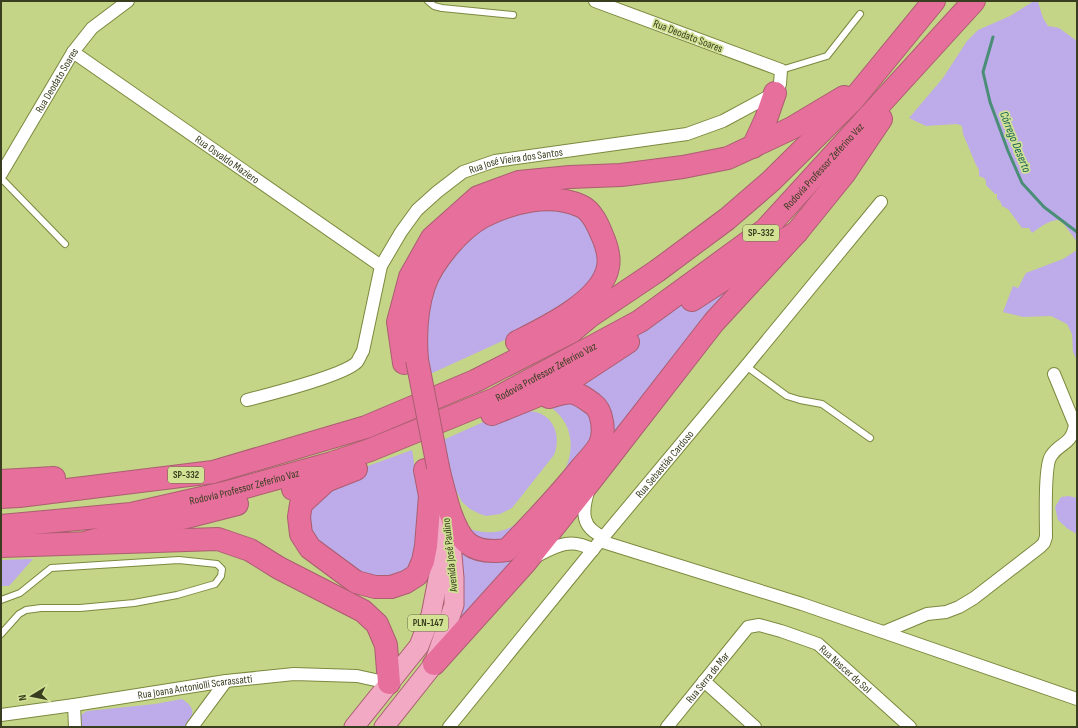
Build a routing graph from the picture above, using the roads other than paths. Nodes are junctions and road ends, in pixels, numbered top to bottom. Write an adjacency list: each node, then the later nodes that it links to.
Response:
1 (128, 1): 9 (street, Rua Deodato Soares)
2 (428, 1): 8 (lane)
3 (595, 1): 6 (street, Rua Deodato Soares)
4 (934, 1): 12 (highway, Rodovia Professor Zeferino Vaz / SP-332)
5 (974, 1): 10 (highway, Rodovia Professor Zeferino Vaz / SP-332)
6 (609, 3): 11 (street, Rua Deodato Soares)
7 (860, 14): 11 (lane)
8 (513, 15)
9 (73, 52): 15 (street, Rua Deodato Soares); 20 (street, Rua Osvaldo Maziero)
10 (920, 59): 18 (highway); 32 (highway, Rodovia Professor Zeferino Vaz / SP-332)
11 (781, 70): 13 (street)
12 (866, 85): 14 (highway); 31 (highway, Rodovia Professor Zeferino Vaz / SP-332)
13 (775, 94): 14 (highway); 20 (street, Rua José Vieira dos Santos)
14 (753, 147): 21 (highway)
15 (1, 174)
16 (1, 178): 19 (lane)
17 (880, 202): 22 (street, Rua Sebastião Cardoso)
18 (797, 232): 25 (highway); 28 (highway)
19 (64, 244)
20 (381, 266): 24 (street, Rua José Vieira dos Santos)
21 (410, 364): 27 (highway, bridge); 30 (highway)
22 (746, 366): 26 (lane); 34 (street, Rua Sebastião Cardoso)
23 (1054, 374): 39 (street)
24 (247, 400)
25 (511, 407): 27 (highway); 29 (highway)
26 (870, 438)
27 (433, 479): 29 (highway); 41 (main road, Avenida José Paulino); 44 (main road, Avenida José Paulino / PLN-147)
28 (592, 479): 34 (street); 36 (highway)
29 (328, 480): 33 (highway)
30 (1, 481)
31 (1, 497)
32 (1, 526)
33 (88, 542): 35 (highway); 44 (highway)
34 (599, 542): 36 (street); 39 (street); 52 (street, Rua Sebastião Cardoso)
35 (1, 546)
36 (525, 562): 41 (highway)
37 (1, 600): 40 (lane)
38 (748, 627): 43 (street, Rua Serra do Mar); 55 (street, Rua Nascer do Sol)
39 (884, 632): 45 (street)
40 (1, 634)
41 (434, 664): 51 (main road, Avenida José Paulino)
42 (226, 681): 44 (street, Rua Joana Antoniolli Scarassatti); 46 (street, Rua Joana Antoniolli Scarassatti); 49 (street)
43 (704, 681): 53 (street, Rua Serra do Mar); 54 (street)
44 (389, 683): 50 (main road, Avenida José Paulino / PLN-147)
45 (1077, 699)
46 (74, 706): 47 (street, Rua Joana Antoniolli Scarassatti); 48 (street)
47 (1, 715)
48 (75, 727)
49 (192, 727)
50 (354, 727)
51 (384, 727)
52 (449, 727)
53 (668, 727)
54 (755, 727)
55 (910, 727)

